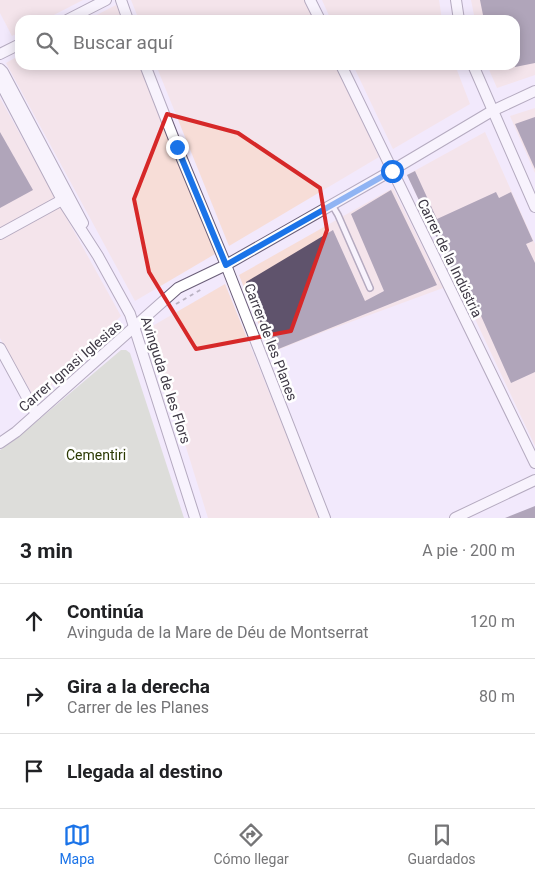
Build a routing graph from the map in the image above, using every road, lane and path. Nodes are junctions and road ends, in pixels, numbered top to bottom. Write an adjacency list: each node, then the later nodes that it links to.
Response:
1 (106, 0): 5 (street)
2 (121, 0): 6 (street)
3 (310, 0): 7 (street)
4 (456, 0): 8 (street)
5 (77, 15)
6 (126, 15)
7 (318, 15)
8 (458, 15)
9 (15, 46): 10 (street)
10 (0, 54)
11 (0, 69): 23 (street, Avinguda de les Flors)
12 (147, 70): 24 (street, Carrer de les Planes)
13 (343, 70): 18 (street, Carrer de la Indústria)
14 (474, 70): 17 (street)
15 (0, 82): 19 (street, Avinguda de les Flors)
16 (535, 91): 17 (street, Carrer Ignasi Iglesias)
17 (492, 111): 18 (street, Carrer Ignasi Iglesias); 21 (street)
18 (392, 171): 20 (street, Carrer Ignasi Iglesias); 30 (street, Carrer de la Indústria)
19 (62, 200): 22 (street); 23 (street, Avinguda de les Flors)
20 (332, 205): 24 (street, Carrer Ignasi Iglesias); 25 (lane)
21 (535, 207)
22 (0, 234)
23 (98, 256): 26 (street, Avinguda de les Flors)
24 (226, 265): 26 (street, Carrer Ignasi Iglesias); 33 (street, Carrer de les Planes)
25 (370, 288)
26 (135, 328): 28 (street, Carrer Ignasi Iglesias); 32 (street, Avinguda de les Flors)
27 (0, 348): 28 (street)
28 (36, 414): 29 (street, Carrer Ignasi Iglesias)
29 (0, 443)
30 (535, 463)
31 (535, 480): 34 (street)
32 (195, 518)
33 (325, 518)
34 (455, 518)

